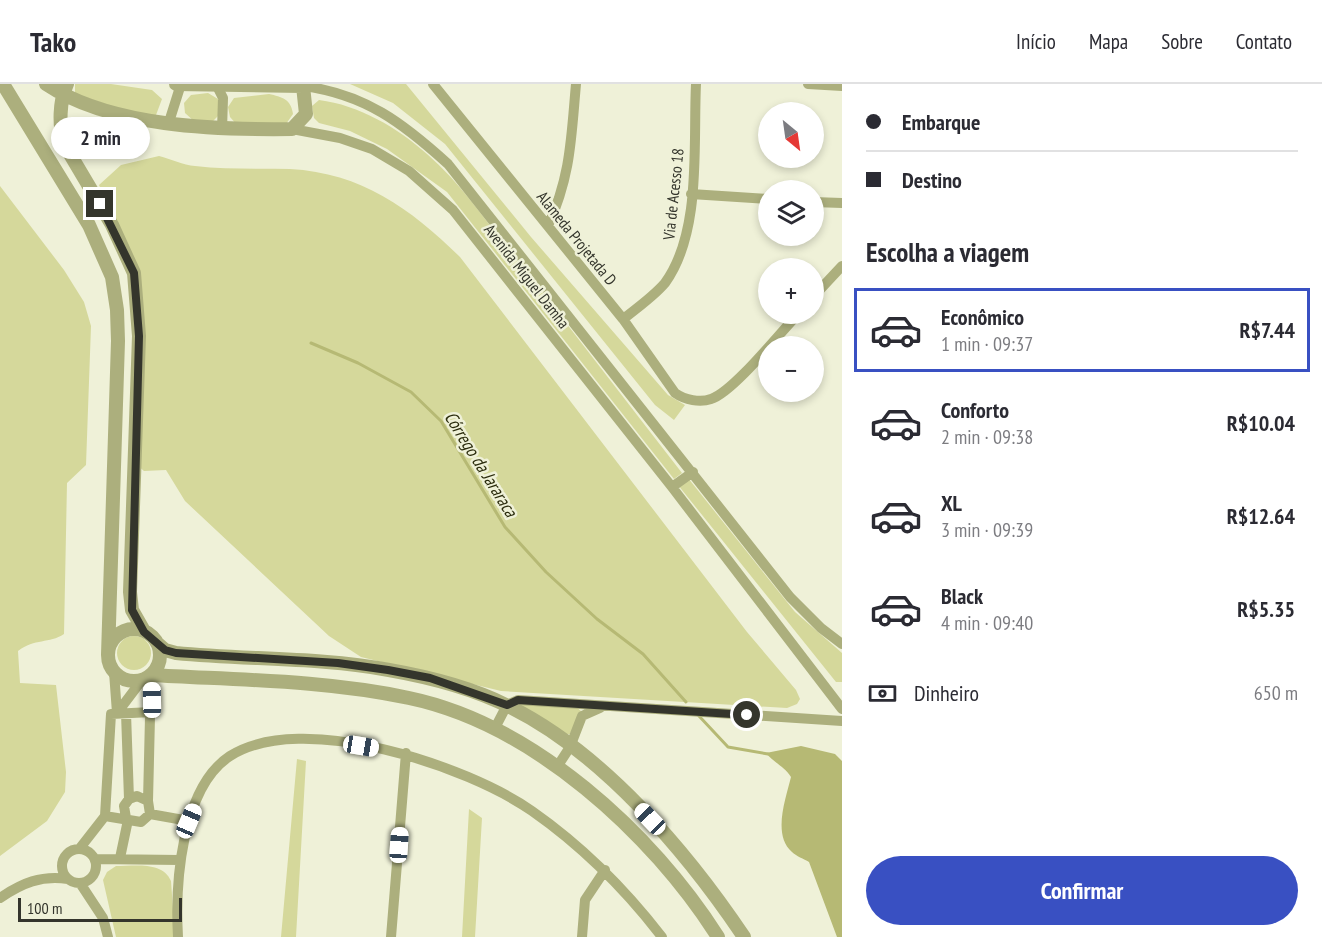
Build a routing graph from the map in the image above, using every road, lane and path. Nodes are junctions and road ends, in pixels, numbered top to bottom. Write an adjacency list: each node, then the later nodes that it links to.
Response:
1 (3, 84): 29 (street)
2 (46, 84): 11 (street, Avenida Miguel Damha)
3 (179, 84): 8 (street, Avenida Miguel Damha); 12 (street)
4 (433, 84): 19 (street, Alameda Projetada D)
5 (576, 84): 19 (street)
6 (696, 84): 15 (street, Via de Acesso 18)
7 (808, 84): 10 (street)
8 (216, 85): 9 (street, Avenida Miguel Damha); 14 (street)
9 (303, 86): 13 (street); 24 (street, Avenida Miguel Damha)
10 (842, 86)
11 (65, 90): 12 (street, Avenida Miguel Damha); 26 (street)
12 (169, 122): 14 (street, Avenida Miguel Damha)
13 (292, 129): 14 (street, Avenida Miguel Damha); 25 (street, Avenida Miguel Damha)
14 (222, 130)
15 (691, 194): 16 (street); 22 (street, Via de Acesso 18)
16 (758, 198)
17 (824, 202): 18 (street)
18 (842, 203)
19 (548, 226): 22 (street, Alameda Projetada D)
20 (842, 266): 21 (street)
21 (824, 285)
22 (623, 319): 23 (street, Alameda Projetada D)
23 (789, 324)
24 (693, 471): 25 (street); 28 (street, Avenida Miguel Damha)
25 (672, 487): 32 (street, Avenida Miguel Damha)
26 (144, 632): 27 (street); 29 (street)
27 (157, 643): 31 (street); 33 (street)
28 (842, 644)
29 (108, 655): 30 (street)
30 (114, 672): 31 (street); 37 (street)
31 (147, 677): 36 (street); 37 (street); 39 (street)
32 (838, 695): 35 (street, Avenida Miguel Damha)
33 (507, 705): 34 (street); 39 (street); 40 (street)
34 (603, 706): 38 (street); 40 (street)
35 (842, 709)
36 (152, 712): 37 (street); 44 (street)
37 (122, 713): 43 (street); 46 (street)
38 (842, 721)
39 (495, 728): 42 (street)
40 (570, 747): 42 (street); 63 (street)
41 (406, 753): 48 (street); 53 (street); 59 (street)
42 (557, 767): 62 (street)
43 (129, 799): 44 (street); 47 (street)
44 (148, 801): 45 (street)
45 (150, 814): 47 (street); 48 (street)
46 (105, 816): 47 (street); 49 (street)
47 (127, 819): 50 (street)
48 (189, 821): 52 (street)
49 (80, 848): 51 (street); 54 (street)
50 (120, 858): 51 (street); 52 (street)
51 (95, 859): 55 (street)
52 (180, 860): 58 (street)
53 (606, 870): 60 (street); 61 (street)
54 (68, 879): 55 (street); 56 (street)
55 (80, 883): 57 (street)
56 (0, 898)
57 (108, 937)
58 (178, 937)
59 (392, 937)
60 (582, 937)
61 (662, 937)
62 (718, 937)
63 (744, 937)

